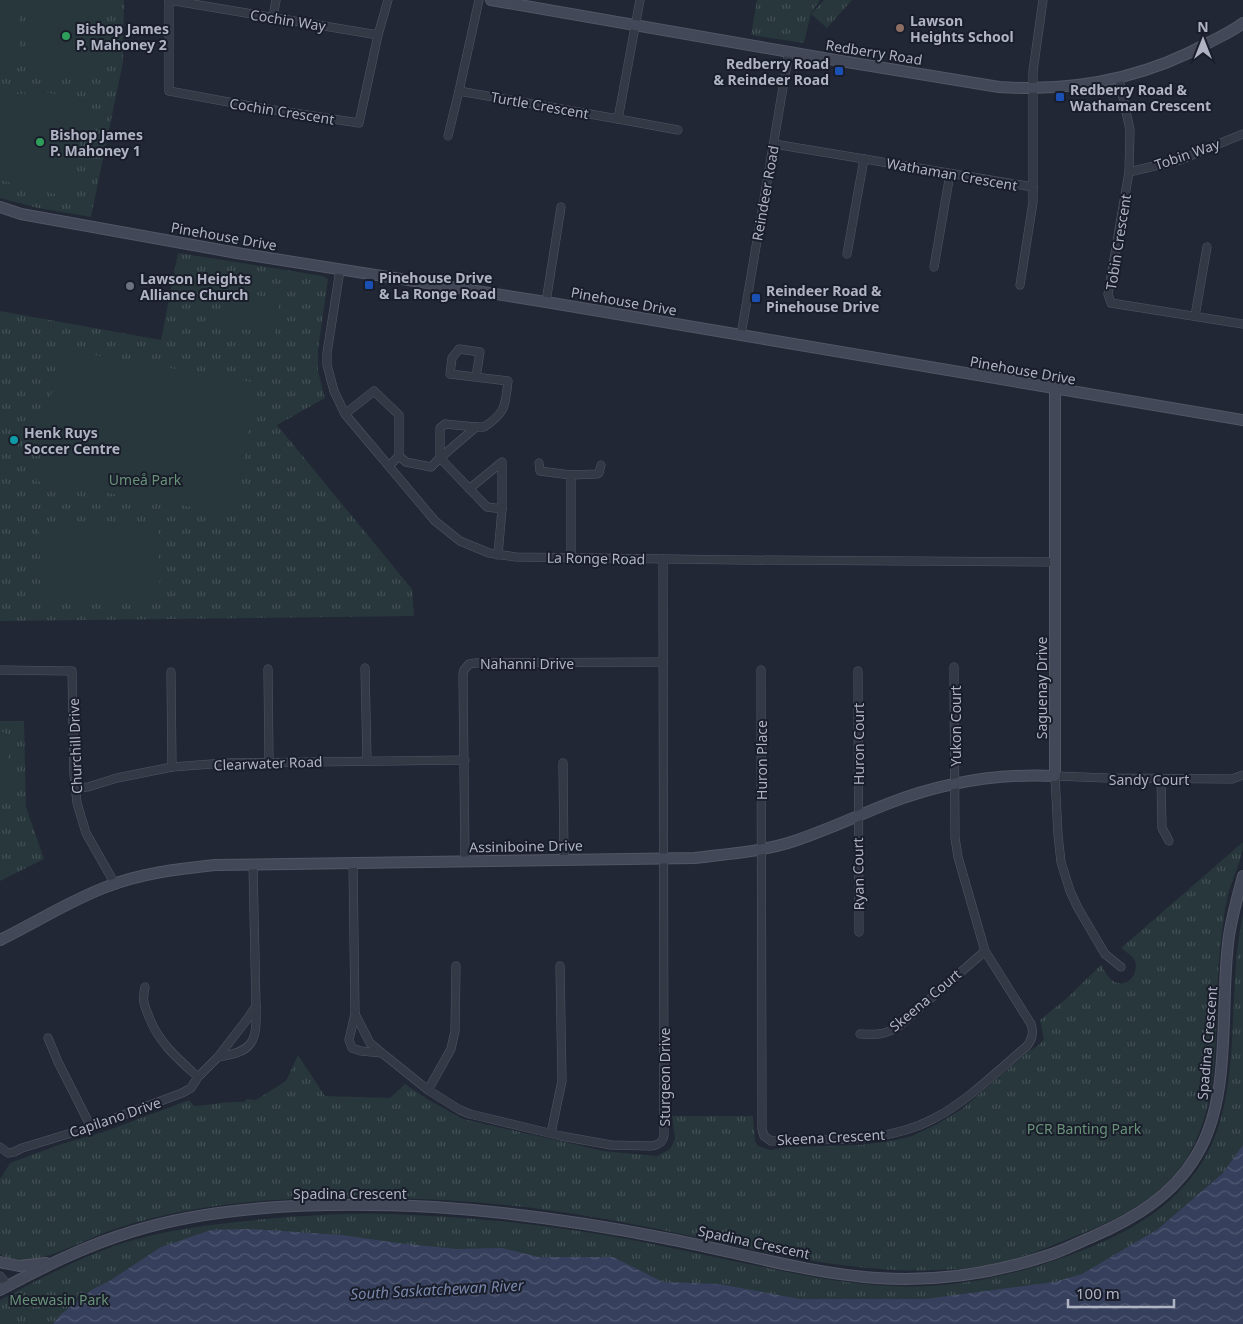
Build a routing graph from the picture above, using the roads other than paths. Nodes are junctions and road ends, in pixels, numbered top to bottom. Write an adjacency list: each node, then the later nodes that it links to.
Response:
1 (169, 0): 8 (street, Cochin Way); 11 (street, Cochin Crescent)
2 (276, 0): 8 (street)
3 (388, 0): 11 (street, Cochin Crescent)
4 (479, 0): 15 (street)
5 (491, 0): 10 (street, Redberry Road)
6 (640, 0): 10 (street)
7 (1043, 0): 14 (street, Wathaman Crescent)
8 (273, 17): 11 (street, Cochin Way)
9 (1243, 23): 13 (street, Redberry Road)
10 (636, 25): 12 (street, Redberry Road); 16 (street)
11 (378, 34)
12 (789, 52): 14 (street, Redberry Road); 20 (street, Reindeer Road)
13 (1119, 79): 14 (street, Redberry Road); 22 (street, Tobin Crescent)
14 (1033, 89): 24 (street, Wathaman Crescent)
15 (459, 91): 16 (street, Turtle Crescent); 19 (street)
16 (618, 119): 17 (street, Turtle Crescent)
17 (678, 130)
18 (1243, 134): 22 (street, Tobin Way)
19 (448, 136)
20 (774, 144): 21 (street, Wathaman Crescent); 35 (street, Reindeer Road)
21 (864, 159): 23 (street, Wathaman Crescent); 28 (street)
22 (1129, 172): 33 (street, Tobin Crescent)
23 (950, 174): 24 (street, Wathaman Crescent); 29 (street)
24 (1033, 187): 31 (street)
25 (0, 207): 30 (street, Pinehouse Drive)
26 (561, 207): 32 (street)
27 (1207, 247): 33 (street)
28 (848, 254)
29 (934, 267)
30 (340, 270): 32 (street, Pinehouse Drive); 38 (street, La Ronge Road)
31 (1020, 285)
32 (546, 302): 35 (street, Pinehouse Drive)
33 (1195, 316): 34 (street, Tobin Crescent)
34 (1243, 324)
35 (741, 335): 37 (street, Pinehouse Drive)
36 (476, 377): 36 (street); 40 (street)
37 (1056, 389): 39 (street, Pinehouse Drive); 52 (street, Saguenay Drive)
38 (345, 414): 41 (street); 45 (street, La Ronge Road)
39 (1243, 420)
40 (476, 427): 42 (street); 42 (street)
41 (398, 456): 42 (street); 45 (street)
42 (440, 458): 47 (street)
43 (539, 463): 46 (street)
44 (601, 465): 46 (street)
45 (388, 466): 49 (street, La Ronge Road)
46 (571, 475): 50 (street)
47 (469, 489): 48 (street); 48 (street)
48 (502, 509): 49 (street)
49 (498, 555): 50 (street, La Ronge Road)
50 (571, 558): 51 (street, La Ronge Road)
51 (663, 559): 52 (street, La Ronge Road); 53 (street)
52 (1055, 562): 67 (street, Saguenay Drive)
53 (663, 662): 62 (street, Nahanni Drive); 74 (street)
54 (954, 667): 69 (street, Yukon Court)
55 (365, 668): 61 (street)
56 (268, 669): 63 (street)
57 (0, 670): 70 (street, Churchill Drive)
58 (761, 670): 73 (street, Huron Place)
59 (171, 672): 65 (street)
60 (858, 672): 71 (street, Huron Court)
61 (367, 760): 62 (street, Clearwater Road); 63 (street, Clearwater Road)
62 (465, 760): 76 (street, Nahanni Drive)
63 (269, 762): 65 (street, Clearwater Road)
64 (563, 764): 75 (street)
65 (172, 766): 70 (street, Clearwater Road)
66 (1243, 775): 68 (street, Sandy Court)
67 (1055, 776): 68 (street, Sandy Court); 69 (street, Assiniboine Drive); 86 (street, Saguenay Drive)
68 (1161, 779): 72 (street)
69 (955, 784): 71 (street, Assiniboine Drive); 83 (street, Skeena Crescent)
70 (75, 788): 80 (street, Churchill Drive)
71 (858, 816): 73 (street, Assiniboine Drive); 81 (street, Ryan Court)
72 (1169, 841)
73 (761, 850): 74 (street, Assiniboine Drive); 83 (street, Skeena Crescent)
74 (664, 859): 75 (street, Assiniboine Drive); 97 (street, Sturgeon Drive)
75 (564, 860): 76 (street, Assiniboine Drive)
76 (465, 861): 77 (street, Assiniboine Drive)
77 (353, 863): 78 (street, Assiniboine Drive); 89 (street, Sturgeon Drive)
78 (253, 865): 80 (street, Assiniboine Drive); 88 (street)
79 (1243, 876): 99 (street, Spadina Crescent)
80 (115, 884): 82 (street, Assiniboine Drive)
81 (859, 932)
82 (0, 940)
83 (985, 951): 90 (street, Skeena Court)
84 (456, 966): 95 (street)
85 (560, 966): 97 (street)
86 (1121, 967)
87 (144, 987): 94 (street)
88 (256, 1006): 93 (street, Capilano Drive); 93 (street)
89 (355, 1014): 92 (street, Sturgeon Drive); 92 (street, Sturgeon Drive)
90 (860, 1034)
91 (48, 1038): 96 (street)
92 (382, 1054): 95 (street, Sturgeon Drive)
93 (218, 1057): 94 (street, Capilano Drive)
94 (198, 1076): 96 (street, Capilano Drive)
95 (428, 1090): 97 (street, Sturgeon Drive)
96 (91, 1127): 98 (street, Capilano Drive)
97 (551, 1133)
98 (0, 1147)
99 (57, 1261): 100 (street); 102 (street, Spadina Crescent)
100 (0, 1262)
101 (0, 1276): 102 (street)
102 (4, 1288)

